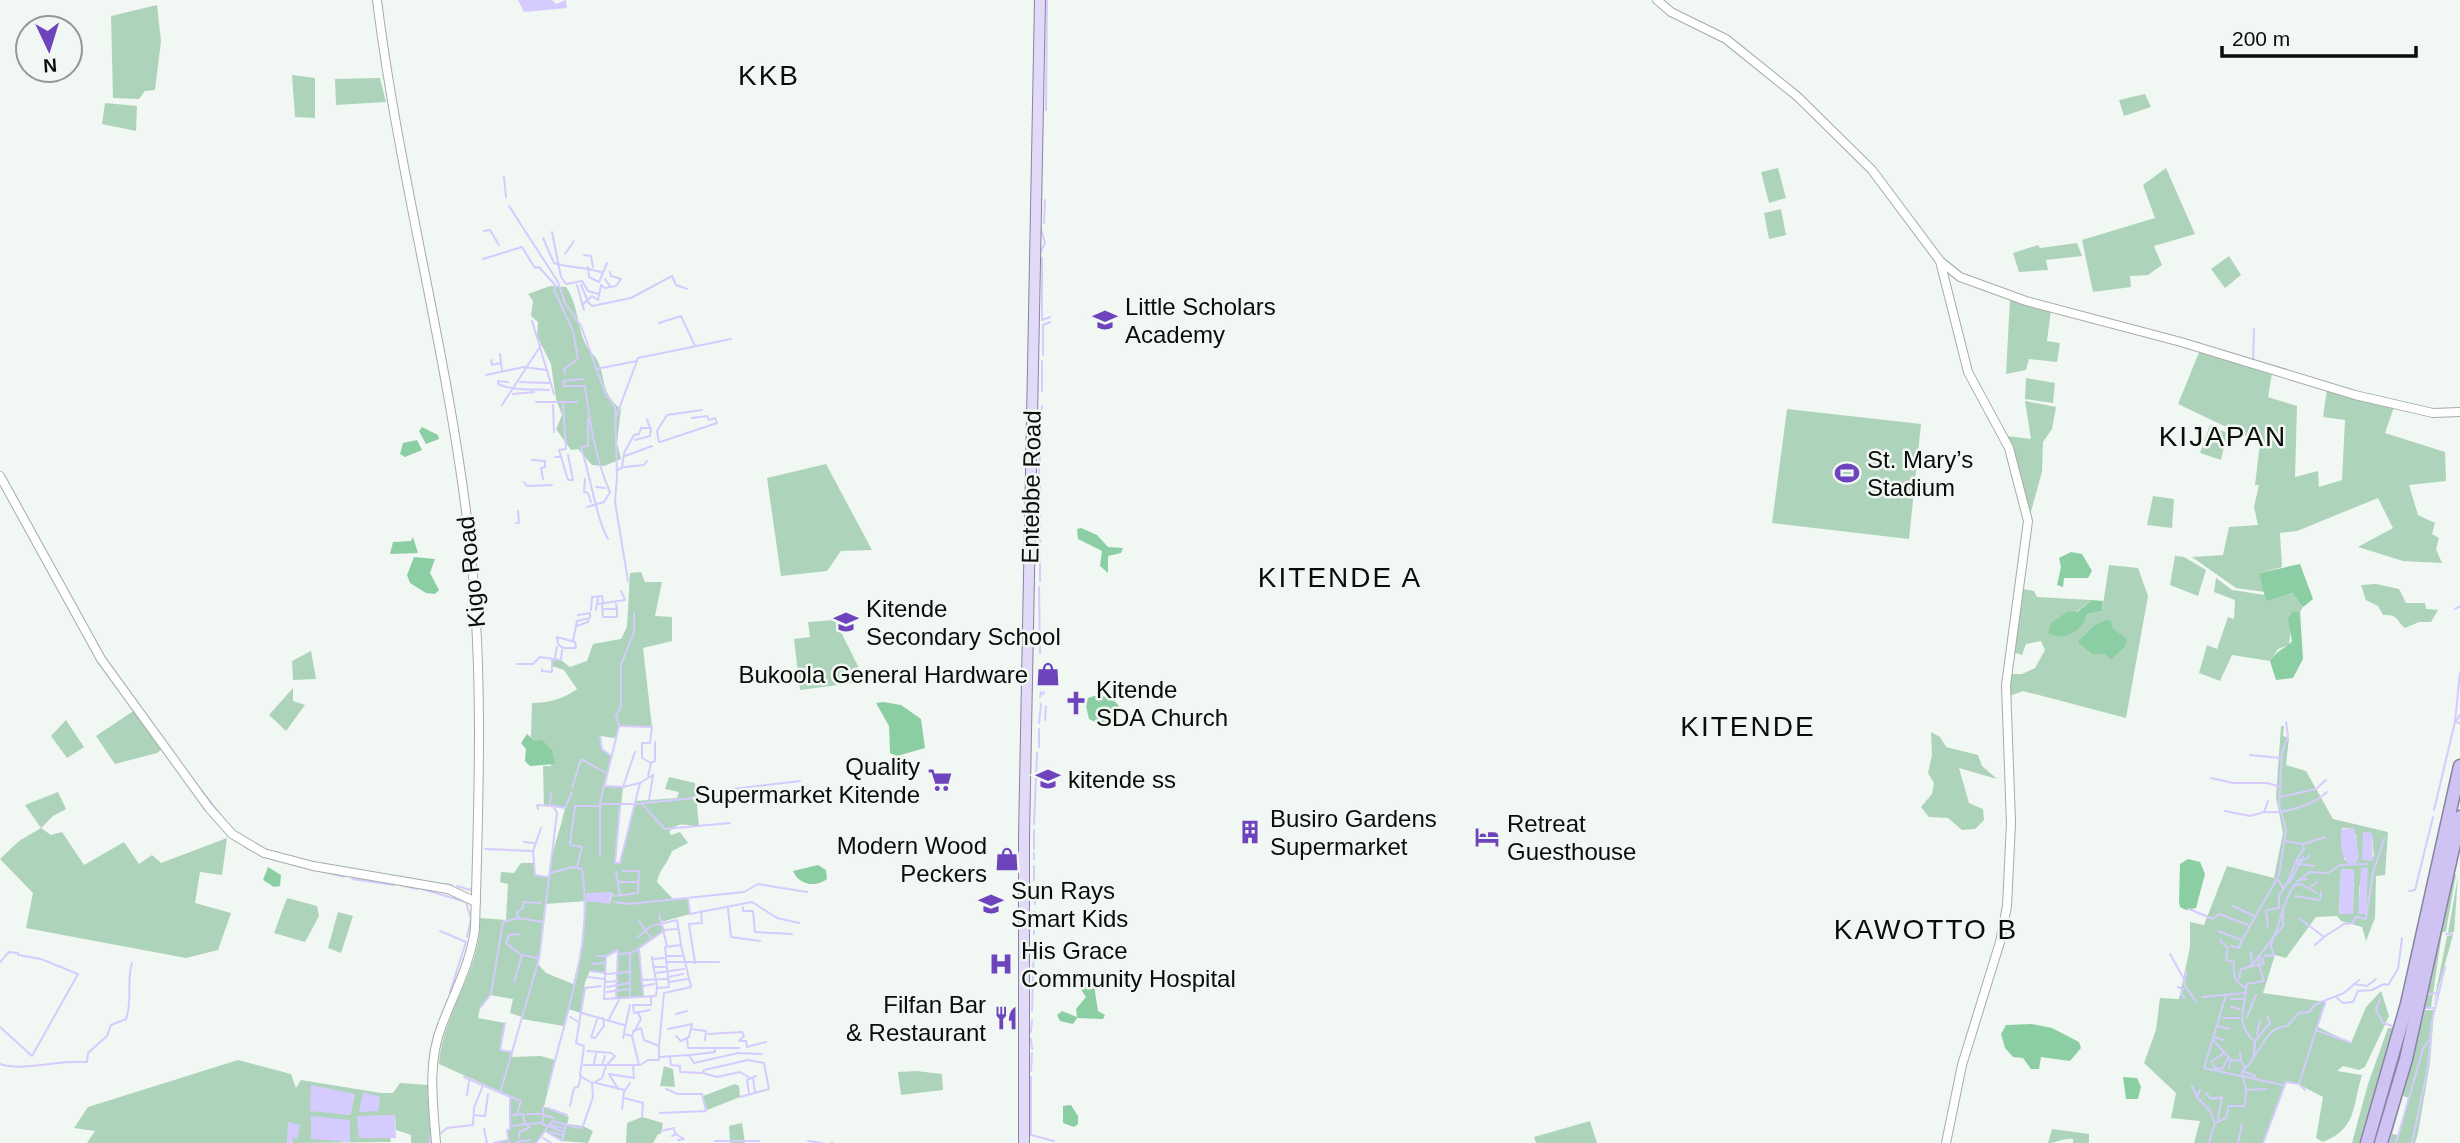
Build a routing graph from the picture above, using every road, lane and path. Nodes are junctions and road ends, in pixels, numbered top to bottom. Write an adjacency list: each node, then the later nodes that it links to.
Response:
1 (377, 0): 9 (street, Kigo Road)
2 (1040, 0): 11 (main road, Entebbe Road)
3 (1657, 0): 4 (street)
4 (1940, 261): 5 (street); 12 (street)
5 (2460, 412)
6 (0, 476): 9 (street)
7 (2460, 766): 13 (highway)
8 (2460, 817): 14 (highway)
9 (476, 902): 10 (street, Kigo Road)
10 (436, 1143)
11 (1024, 1143)
12 (1946, 1143)
13 (2367, 1143)
14 (2381, 1143)

